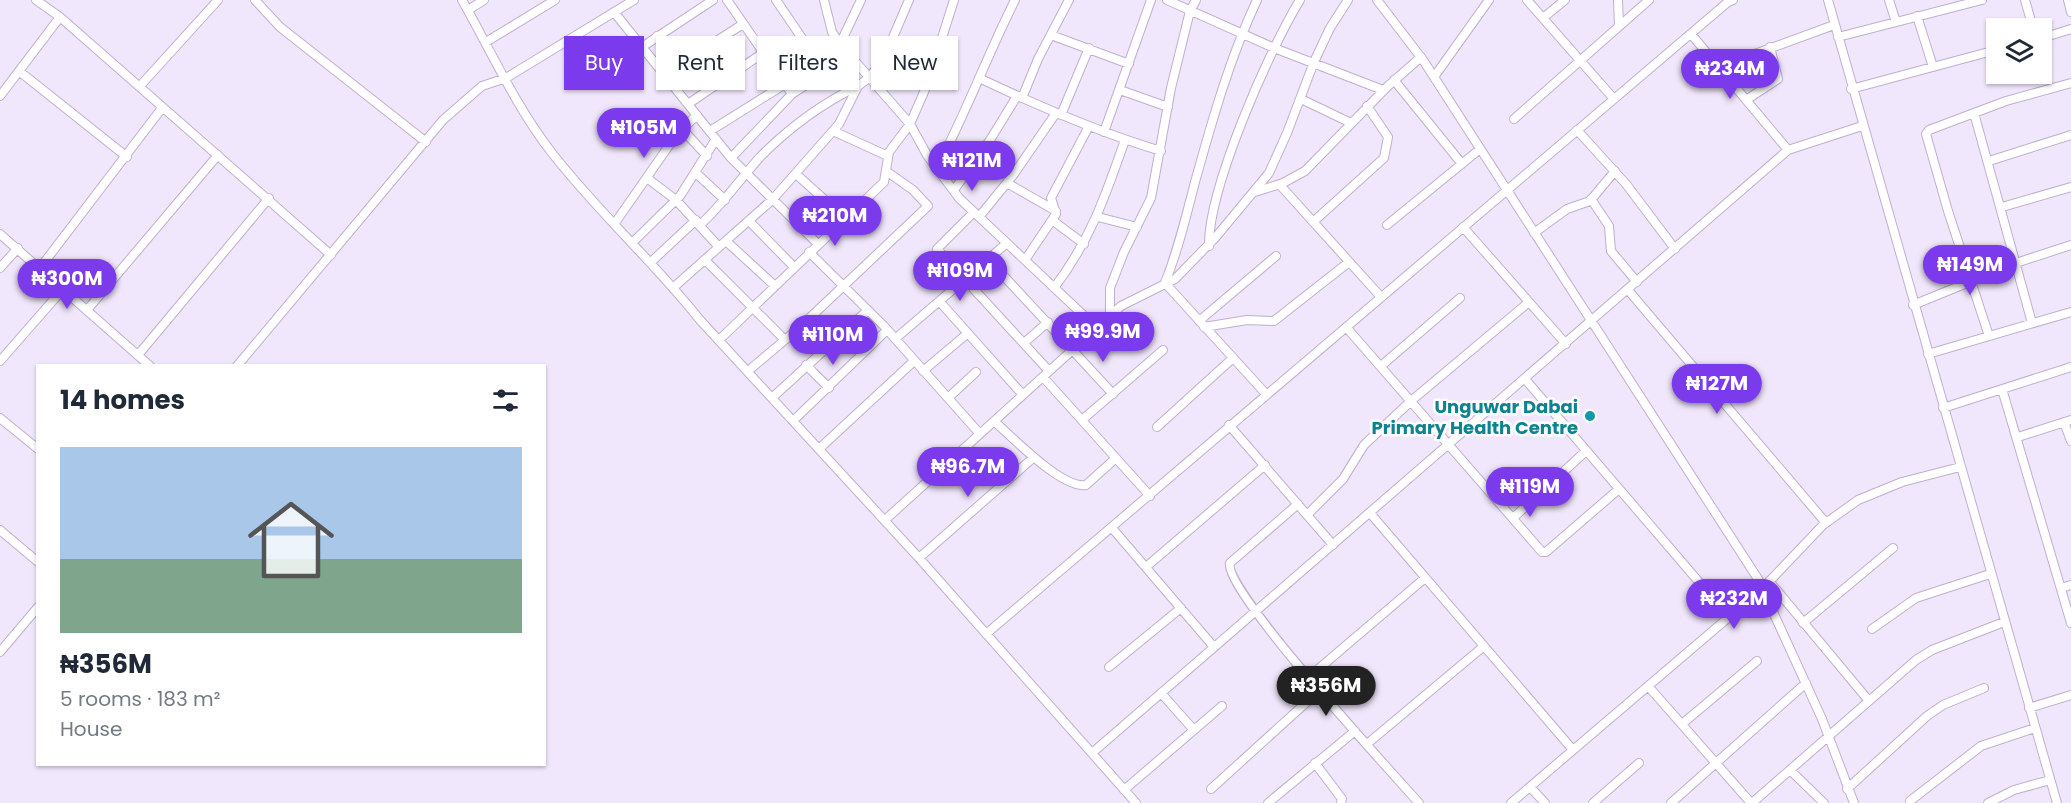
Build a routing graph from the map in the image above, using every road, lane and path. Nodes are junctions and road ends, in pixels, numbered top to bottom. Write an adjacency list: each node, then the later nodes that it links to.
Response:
1 (36, 0): 41 (street)
2 (219, 0): 84 (street)
3 (255, 0): 120 (street)
4 (462, 0): 36 (street)
5 (484, 0): 36 (street)
6 (555, 0): 60 (street)
7 (634, 0): 38 (street)
8 (713, 0): 54 (street)
9 (727, 0): 45 (street)
10 (776, 0): 56 (street)
11 (824, 0): 57 (street)
12 (861, 0): 58 (street)
13 (909, 0): 77 (street)
14 (954, 0): 109 (street)
15 (1014, 0): 80 (street)
16 (1069, 0): 51 (street)
17 (1151, 0): 72 (street)
18 (1167, 0): 37 (street)
19 (1196, 0): 37 (street)
20 (1257, 0): 49 (street)
21 (1300, 0): 64 (street)
22 (1348, 0): 70 (street)
23 (1377, 0): 68 (street)
24 (1489, 0): 78 (street)
25 (1527, 0): 42 (street)
26 (1565, 0): 42 (street)
27 (1618, 0): 46 (street)
28 (1649, 0): 46 (street)
29 (1827, 0): 47 (street)
30 (1889, 0): 44 (street)
31 (1982, 0): 35 (street)
32 (2025, 0): 43 (street)
33 (2068, 0): 39 (street)
34 (1729, 1): 50 (street)
35 (1952, 3): 40 (street)
36 (468, 10): 60 (street)
37 (1191, 11): 49 (street); 102 (street)
38 (614, 12): 53 (street); 79 (street)
39 (2071, 12)
40 (1917, 16): 44 (street); 75 (street)
41 (60, 17): 76 (street); 84 (street)
42 (1543, 18): 69 (street)
43 (2030, 18)
44 (1896, 22): 59 (street)
45 (743, 24): 55 (street); 61 (street)
46 (1619, 25): 69 (street)
47 (1834, 25): 59 (street); 62 (street)
48 (2071, 29): 52 (street)
49 (1242, 34): 64 (street); 188 (street)
50 (1691, 34): 74 (street); 98 (street)
51 (1051, 35): 63 (street); 96 (street)
52 (2052, 35)
53 (634, 36)
54 (657, 36)
55 (724, 36)
56 (800, 36)
57 (835, 36)
58 (844, 36)
59 (1838, 37): 85 (street)
60 (486, 42): 79 (street)
61 (757, 44)
62 (1770, 47): 74 (street); 99 (street)
63 (1089, 48): 72 (street); 105 (street)
64 (1274, 48): 70 (street); 170 (street)
65 (644, 49): 71 (street)
66 (1986, 53): 75 (street)
67 (757, 57): 100 (street)
68 (1421, 57): 78 (street); 81 (street)
69 (1581, 61): 98 (street); 107 (street)
70 (1314, 62): 93 (street); 97 (street)
71 (656, 64)
72 (1129, 64): 92 (street)
73 (859, 65): 77 (street)
74 (1719, 67): 99 (street)
75 (1933, 67): 85 (street)
76 (19, 71): 95 (street); 127 (street)
77 (870, 77): 83 (street); 109 (street)
78 (1434, 77): 121 (street)
79 (506, 78): 120 (street); 157 (street)
80 (979, 78): 96 (street); 131 (street)
81 (1394, 80): 93 (street); 130 (street)
82 (2071, 82): 104 (street)
83 (859, 85)
84 (140, 86): 103 (street)
85 (1851, 89): 111 (street)
86 (677, 90): 100 (street)
87 (775, 90): 114 (street)
88 (789, 90): 94 (street)
89 (798, 90): 94 (street)
90 (850, 90): 135 (street)
91 (856, 90): 115 (street)
92 (1120, 90): 102 (street); 116 (street)
93 (1383, 90): 101 (street)
94 (792, 94): 128 (street)
95 (0, 96)
96 (1020, 97): 105 (street); 141 (street)
97 (1301, 99): 108 (street); 143 (street)
98 (1614, 99): 113 (street)
99 (1746, 100): 122 (street)
100 (688, 104): 106 (street)
101 (1367, 106): 108 (street); 156 (street)
102 (1168, 107): 123 (street)
103 (162, 108): 124 (street); 127 (street)
104 (1974, 112): 129 (street); 186 (street)
105 (1058, 114): 110 (street); 138 (street)
106 (697, 115): 112 (street); 114 (street)
107 (1514, 119)
108 (1351, 123): 139 (street)
109 (910, 124): 126 (street); 131 (street)
110 (1089, 126): 116 (street); 150 (street)
111 (1862, 126): 122 (street); 199 (street)
112 (682, 129): 125 (street); 137 (street)
113 (1577, 130): 133 (street); 142 (street)
114 (710, 131): 118 (street)
115 (833, 131): 126 (street); 136 (street)
116 (1104, 132): 119 (street)
117 (2071, 135): 129 (street)
118 (716, 139): 125 (street); 128 (street)
119 (1125, 140): 123 (street); 152 (street)
120 (426, 142): 174 (street)
121 (1480, 149): 130 (street); 142 (street)
122 (1788, 150): 172 (street)
123 (1161, 151): 160 (street)
124 (218, 155): 144 (street); 201 (street)
125 (707, 156): 134 (street)
126 (888, 156): 132 (street)
127 (127, 158): 184 (street)
128 (731, 158): 135 (street)
129 (1989, 161): 149 (street)
130 (1462, 164): 159 (street)
131 (937, 168): 141 (street)
132 (886, 171): 153 (street); 189 (street)
133 (1615, 171): 146 (street); 172 (street)
134 (696, 173): 147 (street); 148 (street)
135 (747, 173): 145 (street); 148 (street)
136 (796, 174): 145 (street); 153 (street)
137 (647, 178): 147 (street); 157 (street)
138 (1007, 183): 150 (street); 151 (street)
139 (1280, 185): 143 (street); 156 (street)
140 (2071, 187): 149 (street)
141 (954, 190): 151 (street)
142 (1506, 190): 161 (street); 162 (street)
143 (1254, 193): 170 (street)
144 (269, 198): 174 (street); 222 (street)
145 (773, 199): 155 (street); 167 (street)
146 (1592, 199): 162 (street); 187 (street)
147 (676, 200): 158 (street); 164 (street)
148 (725, 201): 158 (street)
149 (2002, 207): 181 (street)
150 (1056, 211): 154 (street)
151 (976, 215): 165 (street); 185 (street)
152 (1098, 217): 160 (street); 168 (street)
153 (846, 219): 167 (street)
154 (1053, 220): 168 (street); 178 (street)
155 (748, 221): 166 (street); 182 (street)
156 (1313, 222): 180 (street)
157 (615, 223): 164 (street)
158 (698, 223): 166 (street); 179 (street)
159 (1388, 225)
160 (1137, 227): 204 (street)
161 (1463, 227): 195 (street); 198 (street)
162 (1534, 232): 205 (street)
163 (0, 234): 171 (street)
164 (633, 242): 179 (street)
165 (1007, 243): 177 (street); 178 (street)
166 (722, 244): 176 (street); 190 (street)
167 (818, 244): 173 (street)
168 (1084, 244): 192 (street)
169 (2071, 245): 181 (street)
170 (1209, 246): 188 (street)
171 (18, 248): 183 (street); 184 (street)
172 (1675, 249): 187 (street)
173 (809, 252): 182 (street); 189 (street)
174 (331, 255): 227 (street)
175 (1276, 256): 208 (street)
176 (705, 260): 191 (street); 200 (street)
177 (989, 260): 185 (street); 206 (street)
178 (1025, 260): 192 (street)
179 (651, 262): 191 (street)
180 (1349, 262): 195 (street); 208 (street)
181 (2016, 263): 186 (street); 207 (street)
182 (794, 267): 190 (street)
183 (0, 268)
184 (40, 268): 193 (street)
185 (967, 279): 197 (street); 217 (street)
186 (1972, 281): 199 (street); 213 (street)
187 (1637, 282): 194 (street)
188 (1165, 283): 204 (street); 208 (street)
189 (842, 284): 202 (street); 216 (street)
190 (775, 286): 200 (street)
191 (674, 287): 215 (street)
192 (1054, 288): 210 (street)
193 (63, 289): 201 (street); 224 (street)
194 (1628, 290): 205 (street); 270 (street)
195 (1381, 297): 209 (street)
196 (1460, 298): 229 (street)
197 (940, 302): 212 (street); 214 (street)
198 (1529, 302): 218 (street); 243 (street)
199 (1913, 305): 221 (street)
200 (753, 307): 215 (street); 216 (street)
201 (87, 310): 222 (street)
202 (868, 310): 211 (street); 228 (street)
203 (2071, 312): 207 (street)
204 (1110, 316): 210 (street)
205 (1594, 321): 218 (street); 280 (street)
206 (1048, 322): 217 (street); 219 (street)
207 (2032, 323): 213 (street)
208 (1202, 324): 223 (street)
209 (1346, 327): 229 (street); 239 (street)
210 (1097, 328): 219 (street)
211 (887, 330): 214 (street); 236 (street)
212 (968, 333): 232 (street); 240 (street)
213 (1989, 336): 221 (street)
214 (895, 339): 225 (street)
215 (719, 340): 231 (street)
216 (785, 340): 231 (street)
217 (1024, 343): 234 (street)
218 (1566, 344): 235 (street)
219 (1074, 349): 234 (street); 238 (street)
220 (1163, 350): 238 (street)
221 (1928, 354): 244 (street)
222 (138, 355): 226 (street)
223 (1233, 358): 239 (street); 251 (street)
224 (0, 360)
225 (914, 361): 232 (street); 257 (street)
226 (148, 364)
227 (239, 364)
228 (806, 365): 236 (street); 241 (street)
229 (1381, 366): 243 (street)
230 (2071, 367): 237 (street)
231 (748, 371): 241 (street)
232 (923, 371): 242 (street)
233 (976, 372): 242 (street)
234 (1046, 374): 240 (street); 247 (street)
235 (1525, 379): 255 (street); 258 (street)
236 (829, 388): 246 (street)
237 (2002, 389): 244 (street); 253 (street)
238 (1113, 394): 247 (street)
239 (1266, 394): 250 (street)
240 (1023, 395): 249 (street)
241 (773, 397): 246 (street)
242 (948, 398): 252 (street)
243 (1411, 401): 255 (street); 267 (street)
244 (1943, 408): 262 (street)
245 (0, 418): 256 (street)
246 (794, 420): 257 (street)
247 (1082, 420): 260 (street)
248 (2068, 421): 253 (street); 254 (street)
249 (994, 422): 252 (street); 259 (street)
250 (1229, 425): 261 (street); 264 (street)
251 (1157, 426)
252 (980, 434): 269 (street)
253 (2018, 436): 282 (street)
254 (2071, 441)
255 (1449, 444): 266 (street); 268 (street)
256 (36, 447)
257 (820, 448): 269 (street)
258 (1586, 451): 263 (street); 268 (street)
259 (1034, 457): 260 (street); 275 (street)
260 (1116, 458): 264 (street)
261 (1265, 465): 265 (street); 277 (street)
262 (1960, 467): 270 (street); 278 (street)
263 (1619, 489): 268 (street); 286 (street)
264 (1150, 496): 271 (street)
265 (1298, 504): 267 (street); 285 (street)
266 (1370, 513): 273 (street); 279 (street)
267 (1307, 515): 273 (street)
268 (1513, 518)
269 (885, 520): 275 (street)
270 (1826, 523): 280 (street)
271 (1112, 528): 277 (street); 291 (street)
272 (0, 530): 276 (street)
273 (1333, 545): 285 (street)
274 (1893, 548): 288 (street)
275 (919, 558): 291 (street)
276 (36, 560)
277 (1146, 567): 283 (street)
278 (1990, 574): 287 (street); 290 (street)
279 (1425, 578): 292 (street); 297 (street)
280 (1766, 584): 286 (street); 288 (street); 298 (street)
281 (2071, 585): 282 (street)
282 (2061, 588): 289 (street)
283 (1181, 608): 293 (street); 296 (street)
284 (36, 609): 294 (street)
285 (1254, 612): 293 (street); 297 (street)
286 (1729, 617): 299 (street)
287 (2004, 622): 304 (street); 306 (street)
288 (1803, 623): 304 (street)
289 (2071, 623)
290 (1872, 629)
291 (986, 634): 314 (street)
292 (1484, 646): 312 (street); 313 (street)
293 (1214, 647): 302 (street)
294 (0, 652)
295 (1757, 661): 307 (street)
296 (1109, 667)
297 (1309, 676): 301 (street)
298 (1806, 683): 311 (street); 316 (street)
299 (1648, 686): 307 (street); 313 (street)
300 (1984, 688): 322 (street)
301 (1320, 690): 310 (street); 321 (street)
302 (1161, 693): 309 (street); 314 (street)
303 (2071, 695): 306 (street)
304 (1869, 701): 311 (street)
305 (1222, 706): 309 (street)
306 (2029, 708): 308 (street)
307 (1682, 724): 316 (street)
308 (2035, 728): 319 (street); 324 (street)
309 (1193, 729): 323 (street)
310 (1355, 730): 312 (street); 317 (street)
311 (1829, 737): 318 (street); 322 (street)
312 (1367, 744): 328 (street)
313 (1573, 750): 320 (street)
314 (1092, 753): 323 (street)
315 (1639, 763): 331 (street)
316 (1716, 763): 332 (street); 333 (street)
317 (1315, 764): 326 (street); 327 (street)
318 (1790, 770): 333 (street); 334 (street)
319 (2050, 780): 336 (street); 337 (street)
320 (1530, 787): 329 (street); 330 (street)
321 (1211, 789)
322 (1847, 789): 335 (street)
323 (1124, 790): 325 (street)
324 (1910, 801)
325 (1136, 803)
326 (1268, 803)
327 (1341, 803)
328 (1419, 803)
329 (1511, 803)
330 (1545, 803)
331 (1593, 803)
332 (1671, 803)
333 (1751, 803)
334 (1824, 803)
335 (1854, 803)
336 (1988, 803)
337 (2057, 803)

